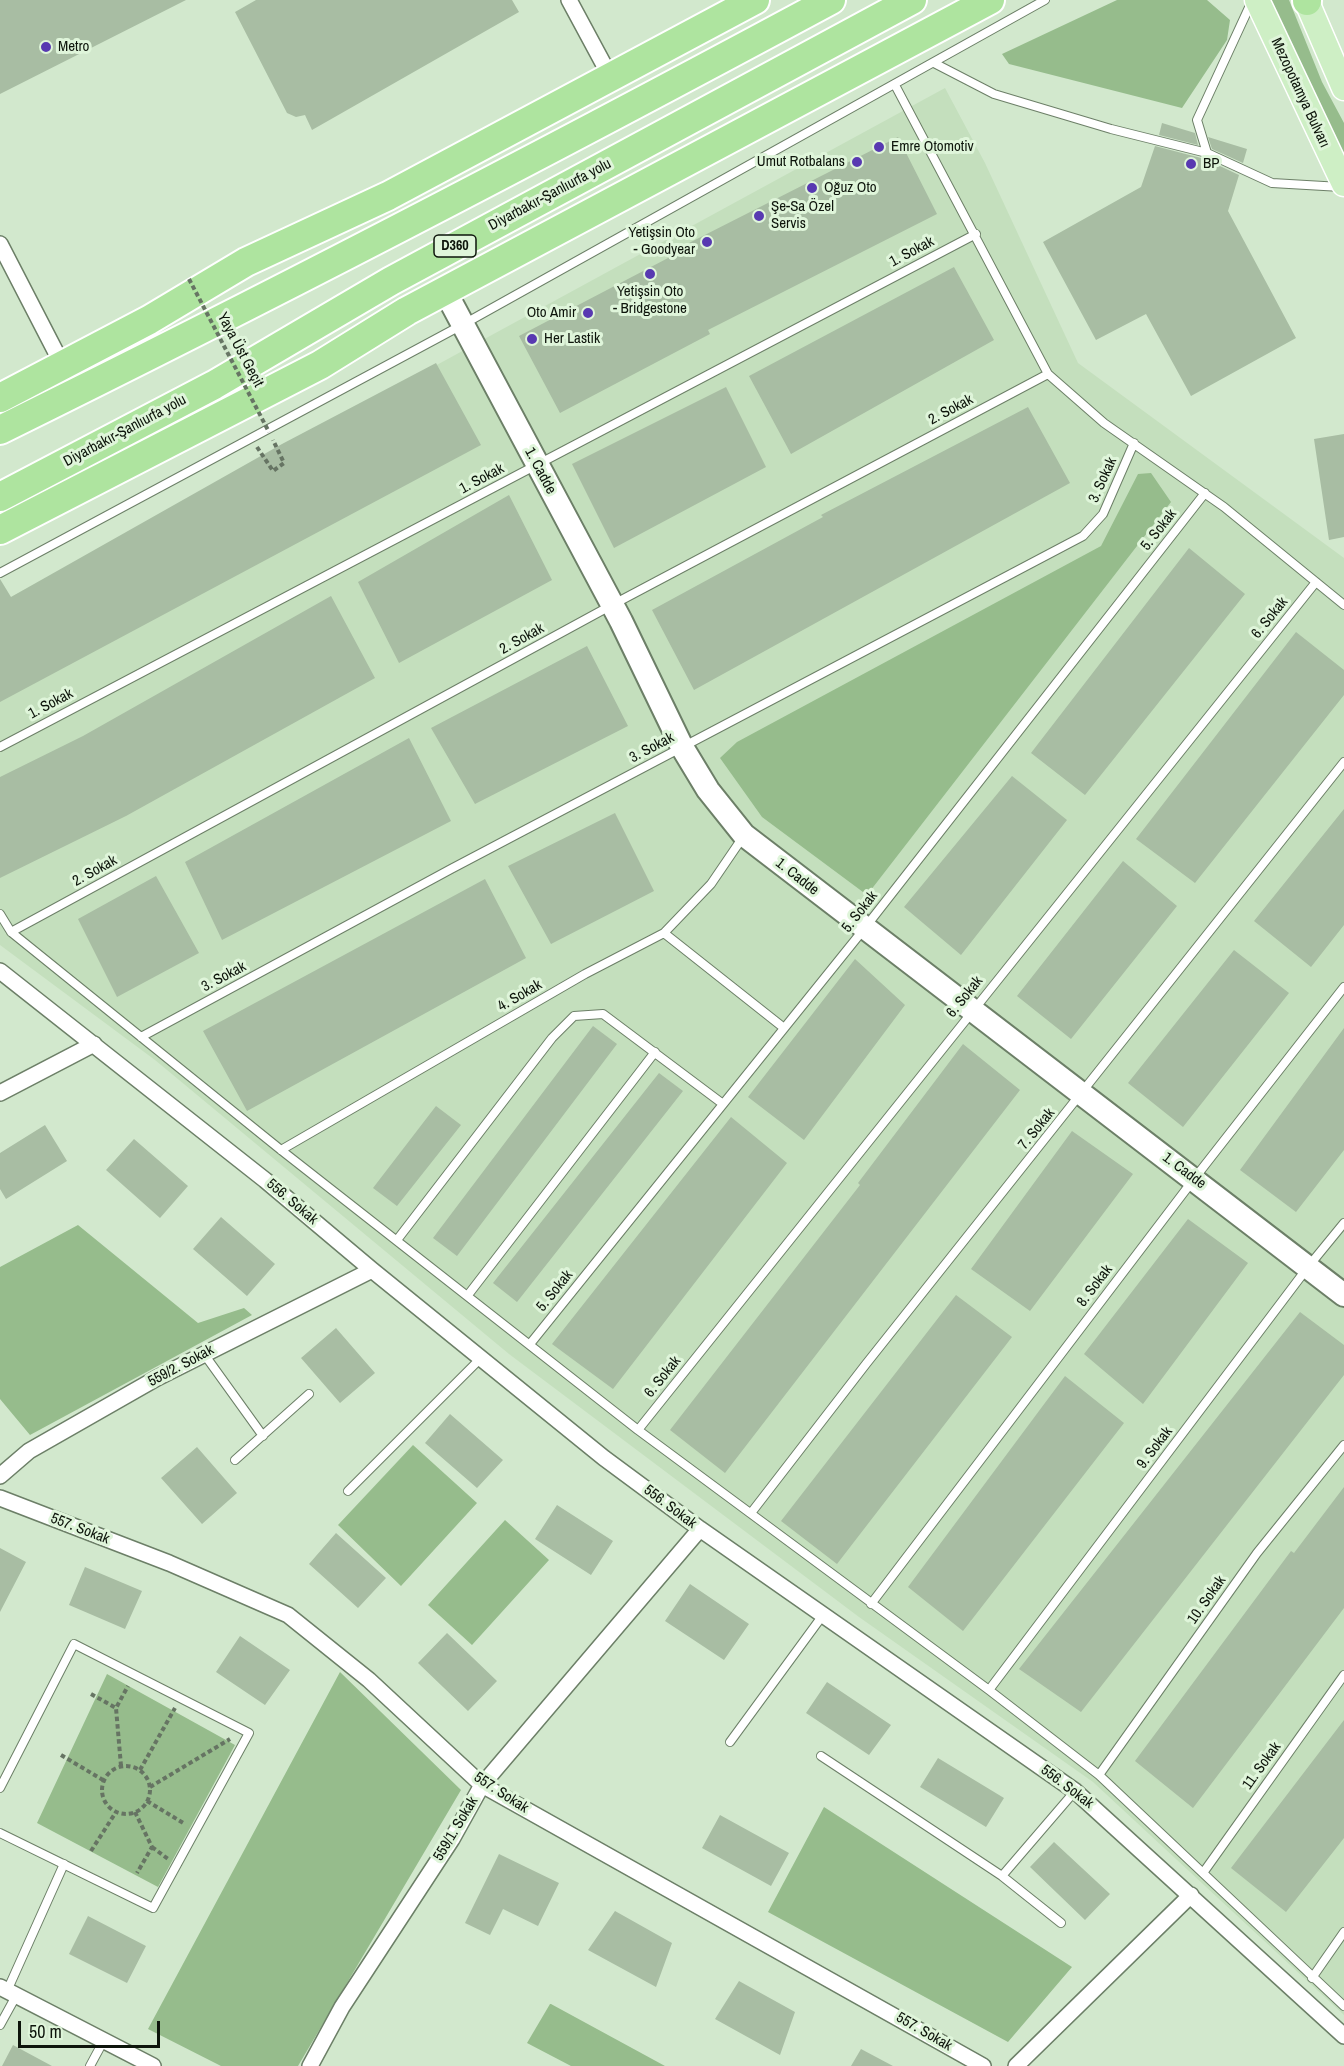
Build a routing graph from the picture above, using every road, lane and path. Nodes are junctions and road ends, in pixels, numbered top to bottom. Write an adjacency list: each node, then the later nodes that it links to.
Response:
1 (568, 0): 11 (street)
2 (755, 0): 11 (highway)
3 (831, 0): 16 (highway, D360)
4 (912, 0): 26 (highway, Diyarbakır-Şanlıurfa yolu / D360)
5 (990, 0): 20 (highway)
6 (1045, 0): 10 (lane)
7 (1252, 0): 14 (lane)
8 (1257, 0): 15 (main road, Mezopotamya Bulvarı)
9 (1306, 0): 13 (main road)
10 (934, 63): 12 (lane); 14 (lane)
11 (611, 78): 21 (highway)
12 (895, 85): 17 (lane); 22 (lane)
13 (1344, 88)
14 (1207, 153): 15 (lane)
15 (1344, 186)
16 (427, 214): 21 (highway); 27 (highway, D360)
17 (975, 234): 24 (lane); 30 (lane, 1. Sokak)
18 (0, 244): 23 (street)
19 (189, 279): 28 (path, Yaya Üst Geçit, bridge)
20 (445, 291): 22 (street, 1. Cadde); 34 (highway)
21 (149, 320): 23 (highway)
22 (462, 325): 28 (lane); 30 (street, 1. Cadde)
23 (63, 366): 25 (highway)
24 (1048, 374): 29 (lane); 37 (lane, 2. Sokak)
25 (0, 398)
26 (135, 426): 32 (highway, Diyarbakır-Şanlıurfa yolu / D360); 33 (highway)
27 (0, 430)
28 (251, 438): 35 (lane)
29 (1134, 443): 31 (lane); 40 (lane, 3. Sokak)
30 (536, 465): 37 (street, 1. Cadde); 39 (lane, 1. Sokak)
31 (1205, 493): 36 (lane); 44 (lane, 5. Sokak)
32 (0, 497)
33 (0, 523)
34 (0, 530)
35 (0, 573)
36 (1316, 582): 38 (lane); 49 (lane, 6. Sokak)
37 (612, 605): 40 (street, 1. Cadde); 45 (lane, 2. Sokak)
38 (1344, 605)
39 (0, 747)
40 (682, 747): 42 (street, 1. Cadde); 51 (lane, 3. Sokak)
41 (1344, 762): 55 (lane, 7. Sokak)
42 (744, 836): 44 (street, 1. Cadde); 46 (lane, 4. Sokak)
43 (0, 914): 45 (lane)
44 (864, 929): 49 (street, 1. Cadde); 50 (lane, 5. Sokak)
45 (11, 932): 51 (lane)
46 (664, 933): 50 (lane); 57 (lane, 4. Sokak)
47 (0, 971): 52 (street, 556. Sokak)
48 (1344, 987): 58 (lane, 8. Sokak)
49 (971, 1010): 55 (street, 1. Cadde); 69 (lane, 6. Sokak)
50 (784, 1028): 56 (lane, 5. Sokak)
51 (141, 1037): 57 (lane)
52 (94, 1044): 54 (street); 62 (street, 556. Sokak)
53 (655, 1052): 56 (lane); 60 (lane); 63 (lane)
54 (0, 1093)
55 (1082, 1094): 58 (street, 1. Cadde); 76 (lane, 7. Sokak)
56 (723, 1104): 65 (lane, 5. Sokak)
57 (281, 1150): 60 (lane)
58 (1194, 1179): 61 (street, 1. Cadde); 78 (lane, 8. Sokak)
59 (1344, 1223): 61 (lane, 9. Sokak)
60 (397, 1240): 63 (lane)
61 (1308, 1267): 64 (street, 1. Cadde); 82 (lane, 9. Sokak)
62 (372, 1270): 66 (street, 559/2. Sokak); 67 (street, 556. Sokak)
63 (468, 1295): 65 (lane)
64 (1344, 1295)
65 (530, 1344): 69 (lane)
66 (204, 1353): 70 (lane); 73 (street, 559/2. Sokak)
67 (480, 1359): 74 (lane); 77 (street, 556. Sokak)
68 (309, 1394): 70 (lane)
69 (638, 1430): 76 (lane)
70 (262, 1436): 72 (lane)
71 (1344, 1445): 92 (lane, 10. Sokak)
72 (236, 1460)
73 (0, 1476)
74 (348, 1491)
75 (0, 1498): 94 (street, 557. Sokak)
76 (751, 1513): 78 (lane)
77 (700, 1529): 79 (street, 556. Sokak); 94 (street, 559/1. Sokak)
78 (871, 1604): 82 (lane)
79 (823, 1615): 87 (lane); 97 (street, 556. Sokak)
80 (134, 1674): 84 (path); 96 (lane); 106 (lane)
81 (1344, 1675): 108 (lane, 11. Sokak)
82 (988, 1690): 92 (lane)
83 (91, 1694): 84 (path)
84 (116, 1708): 90 (path)
85 (176, 1708): 91 (path)
86 (230, 1739): 95 (path)
87 (730, 1742)
88 (61, 1755): 93 (path)
89 (821, 1756): 109 (lane)
90 (121, 1766): 91 (path); 93 (path)
91 (140, 1770): 95 (path)
92 (1099, 1775): 108 (lane)
93 (103, 1780): 99 (path)
94 (482, 1785): 121 (street, 559/1. Sokak); 122 (street, 557. Sokak)
95 (150, 1787): 98 (path)
96 (0, 1788)
97 (1075, 1791): 109 (lane); 110 (street, 556. Sokak)
98 (147, 1801): 100 (path); 101 (path)
99 (116, 1812): 100 (path); 104 (path)
100 (135, 1812): 103 (path)
101 (192, 1828)
102 (0, 1833): 106 (lane)
103 (152, 1847): 105 (path); 107 (path)
104 (91, 1851)
105 (174, 1863)
106 (64, 1864): 114 (lane)
107 (137, 1873)
108 (1203, 1873): 113 (lane)
109 (1002, 1876): 111 (lane)
110 (1191, 1895): 117 (street, 556. Sokak); 123 (street)
111 (1061, 1923)
112 (1344, 1932): 113 (lane)
113 (1312, 1978): 115 (lane)
114 (8, 1991): 116 (lane); 118 (street)
115 (1344, 2006)
116 (0, 2025)
117 (1344, 2036)
118 (104, 2040): 119 (lane); 120 (street)
119 (90, 2066)
120 (153, 2066)
121 (310, 2066)
122 (983, 2066)
123 (1016, 2066)

